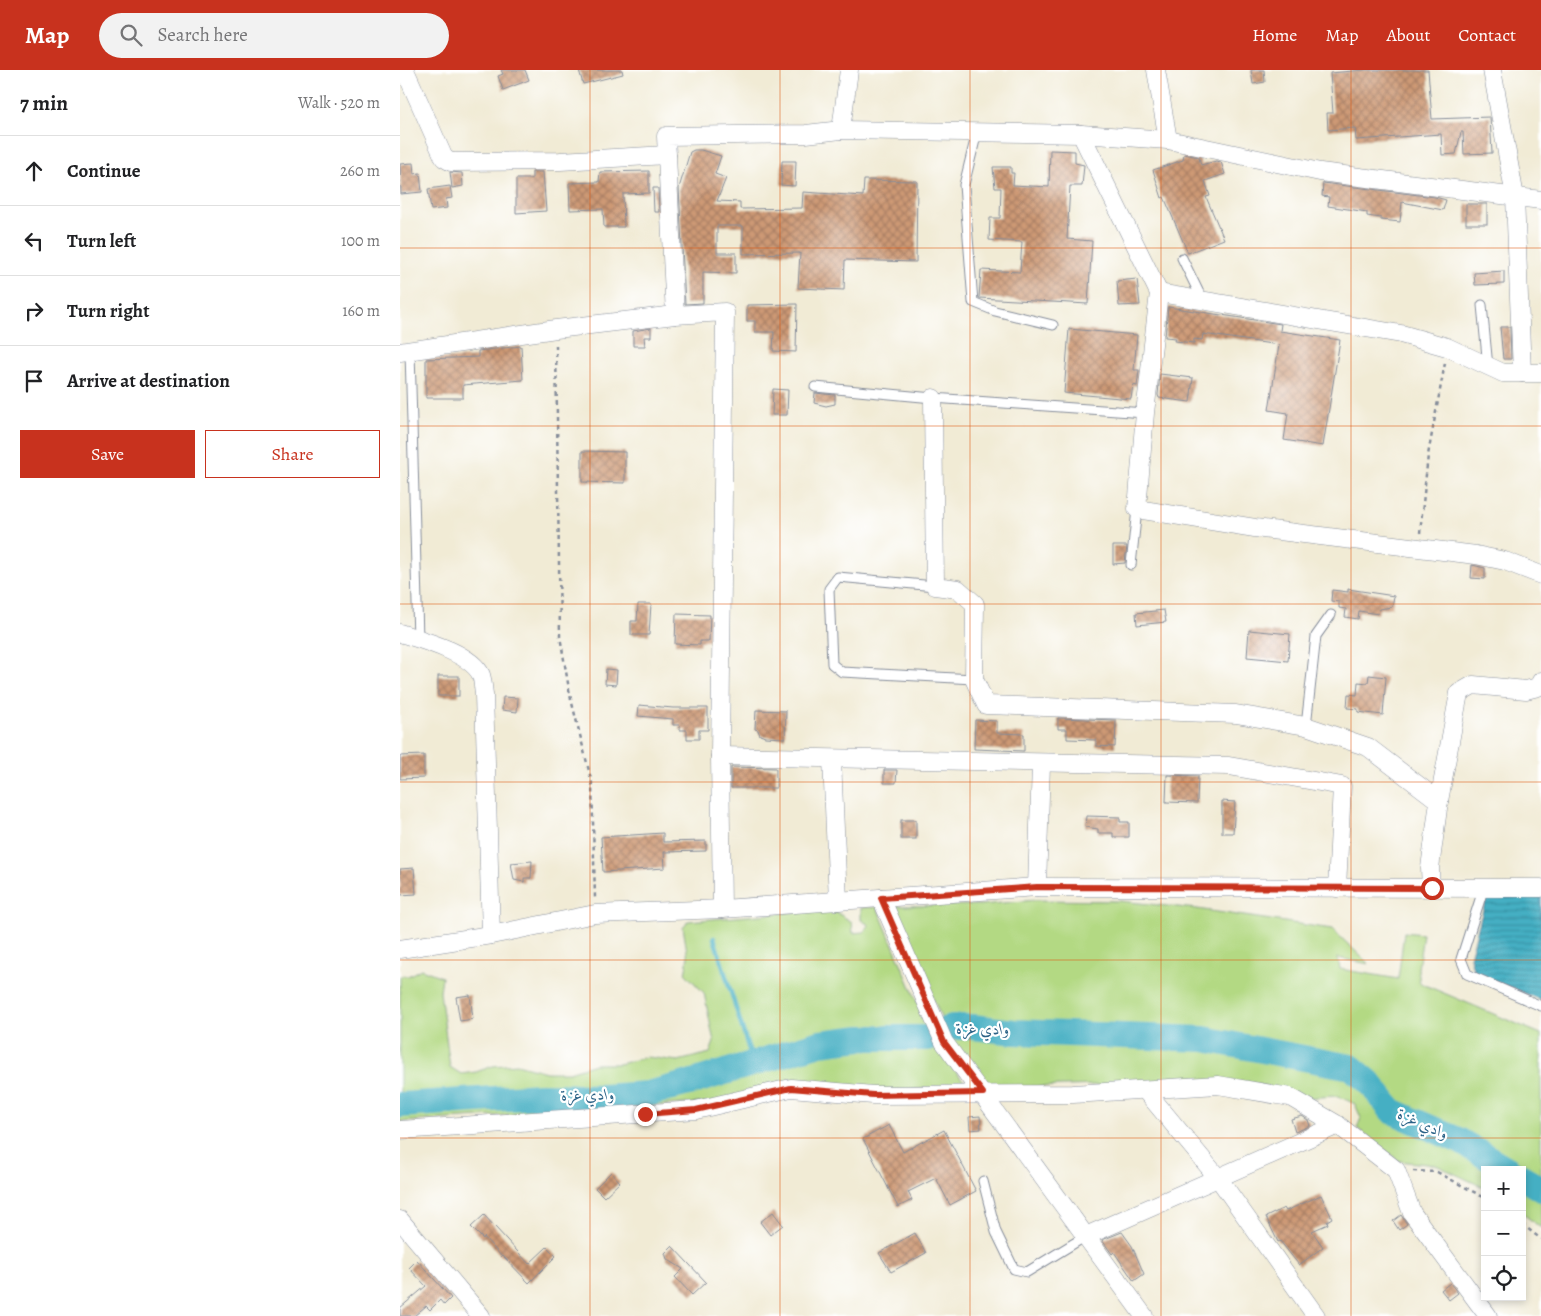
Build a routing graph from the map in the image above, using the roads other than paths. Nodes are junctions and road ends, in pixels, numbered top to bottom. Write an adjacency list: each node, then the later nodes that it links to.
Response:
1 (405, 70): 9 (street)
2 (849, 70): 5 (street)
3 (1156, 70): 8 (street)
4 (1492, 70): 10 (street)
5 (841, 130): 6 (street); 9 (street)
6 (977, 132): 7 (street); 17 (lane)
7 (1081, 134): 8 (street); 13 (street)
8 (1168, 140): 10 (street)
9 (667, 155): 16 (street)
10 (1515, 197): 11 (street); 20 (street)
11 (1541, 200)
12 (1182, 258): 14 (lane)
13 (1159, 293): 14 (street); 24 (street)
14 (1202, 299): 19 (street)
15 (1482, 305): 19 (lane)
16 (674, 315): 18 (street); 35 (street)
17 (1053, 325)
18 (405, 352): 31 (lane)
19 (1488, 367): 20 (street)
20 (1522, 373): 21 (street)
21 (1541, 373)
22 (814, 387): 23 (lane)
23 (933, 398): 24 (lane); 28 (street)
24 (1145, 413): 25 (street)
25 (1137, 508): 26 (lane); 27 (street)
26 (1131, 565)
27 (1541, 575)
28 (935, 586): 32 (street); 32 (lane)
29 (1331, 616): 34 (lane)
30 (400, 633): 31 (street)
31 (418, 639): 47 (street)
32 (974, 680): 34 (street)
33 (1541, 681): 38 (street)
34 (1306, 726): 38 (street)
35 (720, 756): 36 (street); 46 (street)
36 (832, 759): 37 (street); 45 (street)
37 (1041, 764): 39 (street); 40 (street)
38 (1439, 801): 41 (street)
39 (1037, 887): 40 (street); 44 (street)
40 (1337, 888): 41 (street)
41 (1432, 888): 43 (street)
42 (1541, 888): 43 (street)
43 (1483, 890): 49 (lane)
44 (881, 898): 45 (street); 51 (street)
45 (838, 901): 46 (street)
46 (722, 909): 47 (street)
47 (491, 936): 48 (street)
48 (400, 949)
49 (1541, 1006)
50 (1145, 1090): 51 (street); 52 (street); 54 (street)
51 (983, 1093): 53 (street); 57 (street)
52 (1338, 1125): 54 (street); 61 (street)
53 (400, 1130)
54 (1219, 1179): 57 (street); 60 (street)
55 (983, 1182): 57 (lane)
56 (400, 1220): 58 (street)
57 (1086, 1236): 59 (street)
58 (482, 1316)
59 (1144, 1316)
60 (1316, 1316)
61 (1488, 1316)

